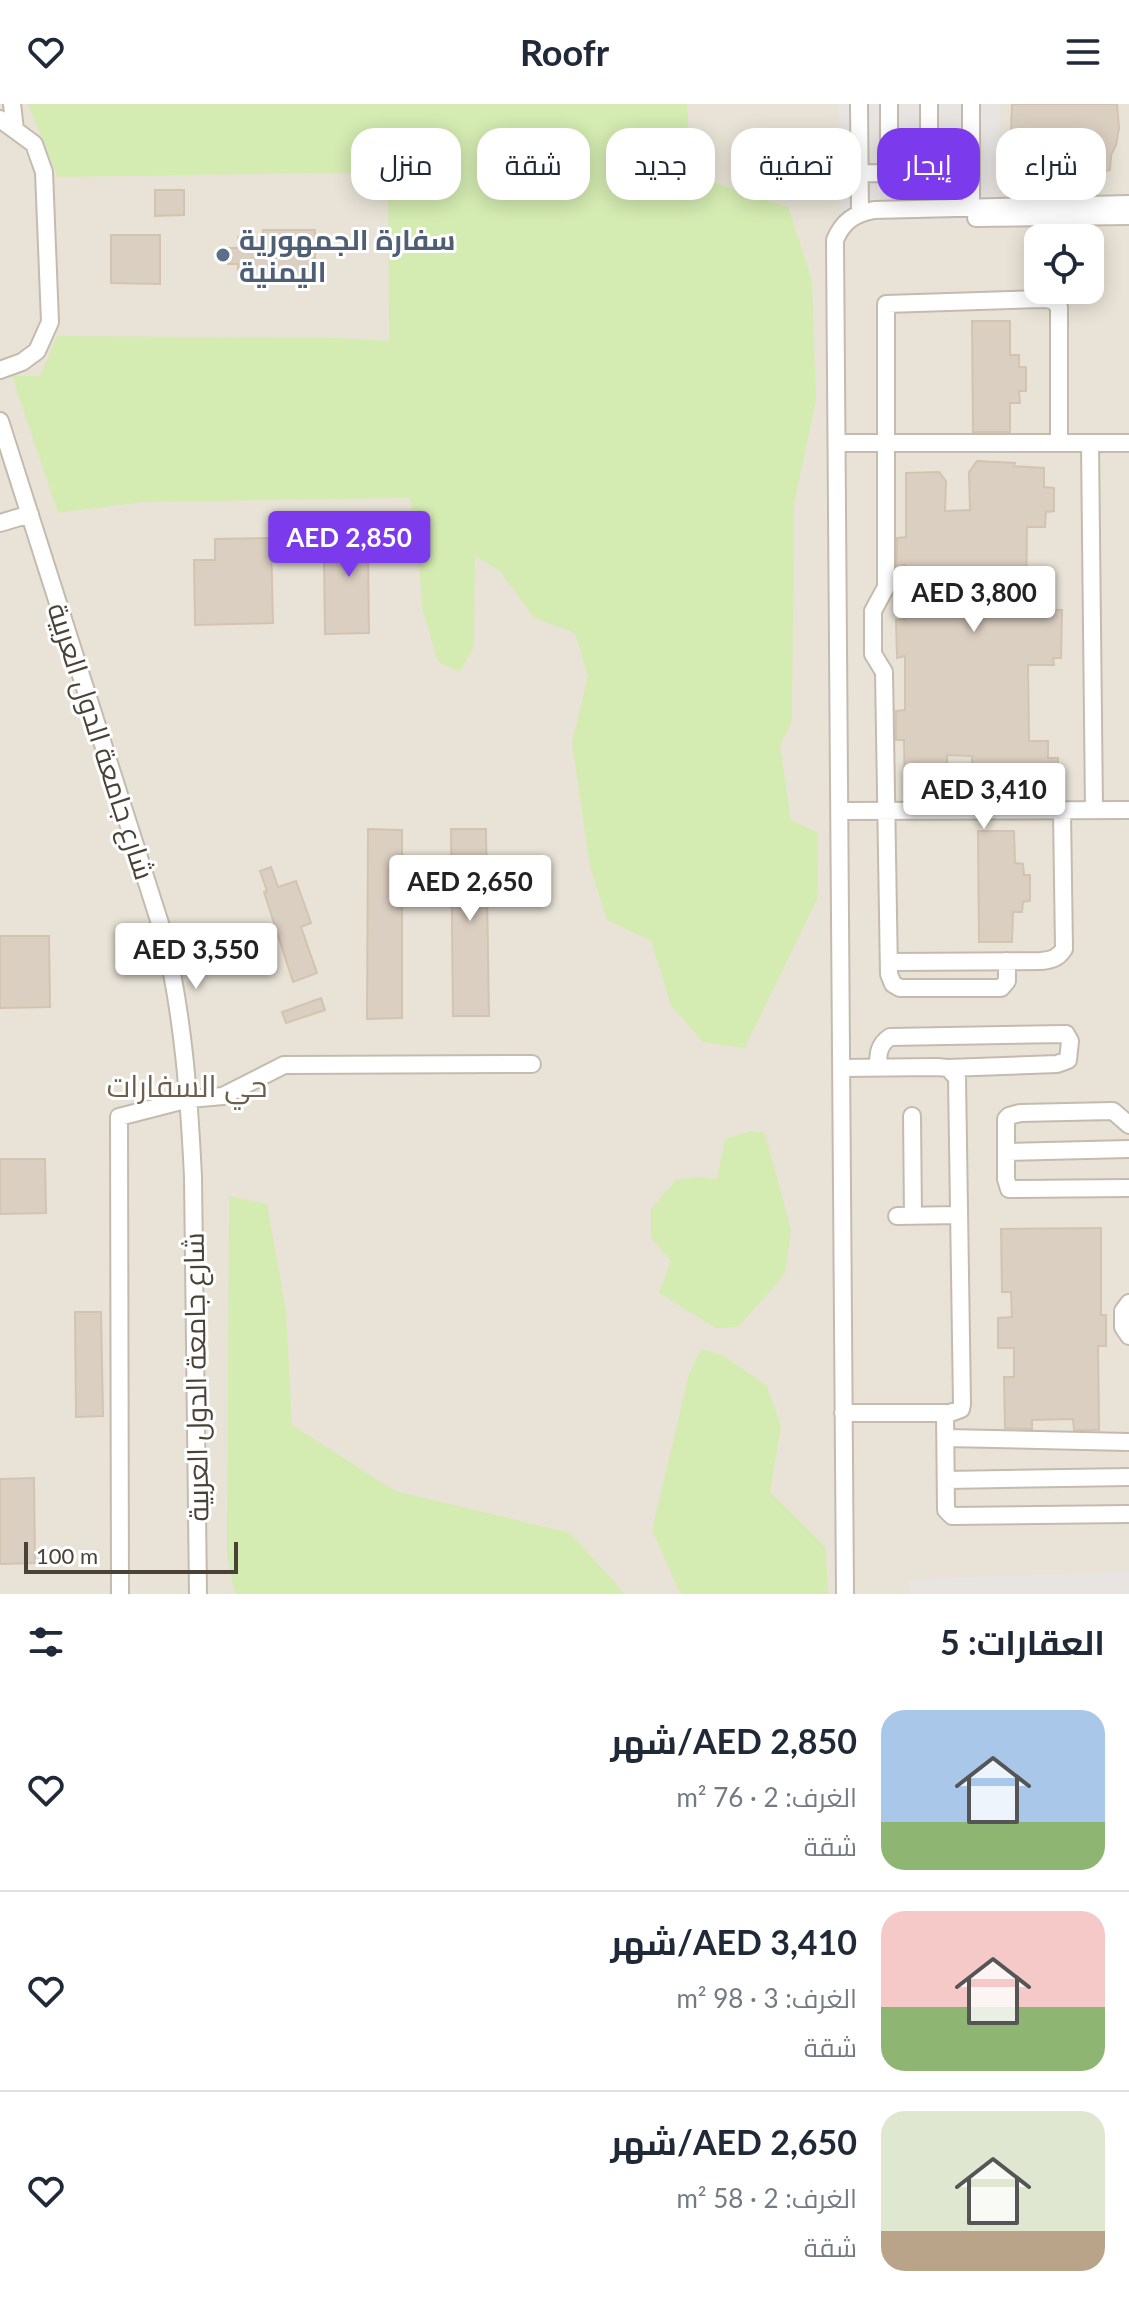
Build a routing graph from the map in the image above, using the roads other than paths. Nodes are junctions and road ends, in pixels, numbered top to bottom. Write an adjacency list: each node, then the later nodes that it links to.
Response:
1 (12, 104): 11 (street)
2 (859, 104): 7 (street)
3 (889, 104): 8 (street)
4 (929, 104): 9 (street)
5 (971, 104): 10 (street)
6 (0, 119): 11 (street)
7 (859, 128)
8 (889, 128)
9 (929, 128)
10 (971, 128)
11 (15, 130): 18 (street)
12 (860, 200): 16 (street)
13 (971, 200): 15 (street)
14 (1129, 204): 15 (street)
15 (971, 207): 16 (street)
16 (860, 214): 17 (street); 20 (street)
17 (1129, 216)
18 (0, 370)
19 (0, 421): 25 (street, شارع جامعة الدول العربية)
20 (838, 443): 21 (street); 29 (street)
21 (887, 443): 22 (street); 22 (street); 30 (street)
22 (1059, 443): 23 (street)
23 (1090, 443): 24 (street); 27 (street)
24 (1129, 443)
25 (30, 514): 26 (street); 38 (street, شارع جامعة الدول العربية)
26 (0, 523)
27 (1094, 810): 28 (street); 31 (street)
28 (1129, 810)
29 (840, 811): 30 (street); 36 (street)
30 (888, 811): 31 (street); 33 (street)
31 (1062, 811): 32 (street)
32 (1007, 961): 33 (street); 33 (street)
33 (889, 962)
34 (532, 1064): 38 (street)
35 (878, 1067): 36 (street); 37 (street); 37 (street)
36 (841, 1068): 47 (street)
37 (948, 1068): 44 (street)
38 (189, 1099): 54 (street); 55 (street, شارع جامعة الدول العربية)
39 (912, 1116): 44 (street)
40 (1129, 1125): 42 (street)
41 (1129, 1149): 42 (street)
42 (1006, 1152): 43 (street)
43 (1129, 1188)
44 (959, 1215): 48 (street)
45 (1129, 1303): 46 (street)
46 (1129, 1336)
47 (843, 1413): 48 (street); 56 (street)
48 (945, 1413): 49 (street)
49 (946, 1438): 50 (street); 52 (street)
50 (1129, 1442)
51 (1129, 1477): 52 (street)
52 (946, 1480): 53 (street)
53 (1129, 1514)
54 (120, 1594)
55 (198, 1594)
56 (845, 1594)

